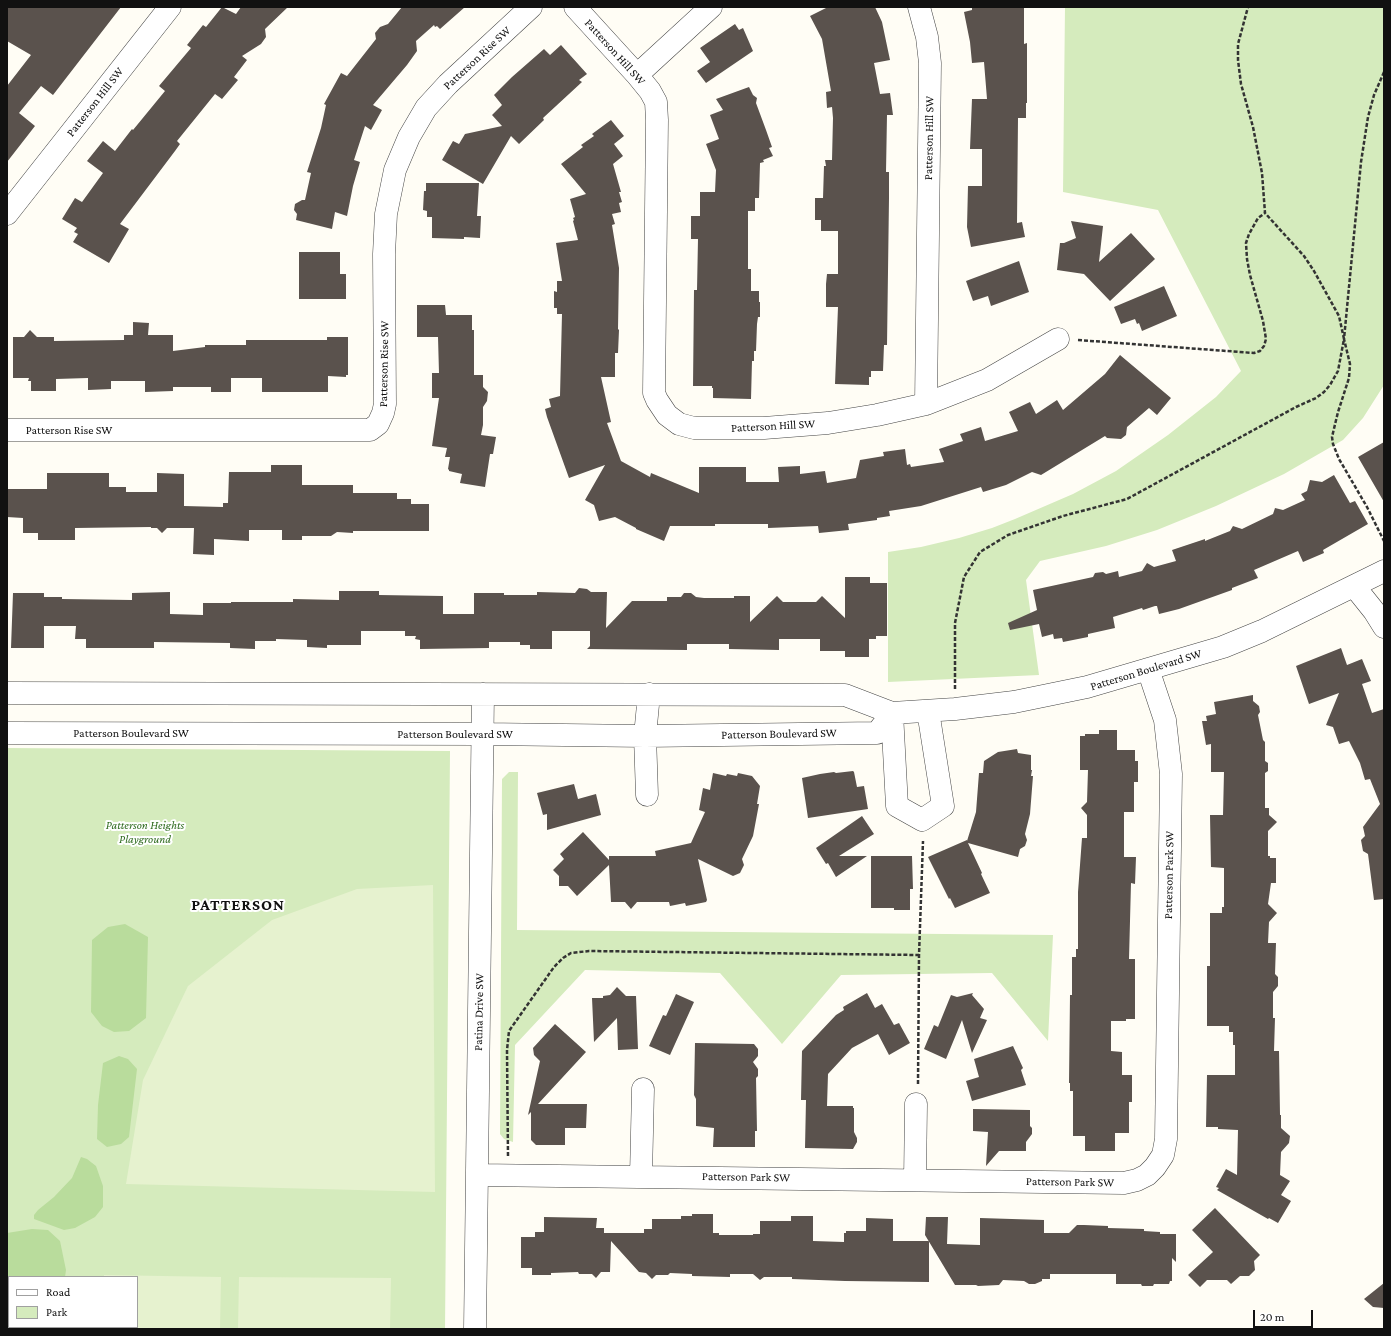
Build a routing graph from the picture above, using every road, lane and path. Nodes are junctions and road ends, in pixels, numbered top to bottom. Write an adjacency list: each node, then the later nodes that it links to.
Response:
1 (170, 7): 9 (street, Patterson Hill SW)
2 (531, 7): 15 (street, Patterson Rise SW)
3 (575, 7): 8 (street, Patterson Hill SW)
4 (712, 7): 8 (street)
5 (919, 7): 14 (street, Patterson Hill SW)
6 (1248, 7): 10 (path)
7 (1384, 72): 13 (path)
8 (637, 75): 14 (street, Patterson Hill SW)
9 (14, 192): 11 (street, Patterson Hill SW)
10 (1265, 213): 12 (path); 13 (path)
11 (7, 214)
12 (1058, 339): 14 (street)
13 (1344, 339): 16 (path); 24 (path)
14 (926, 404)
15 (7, 430)
16 (1384, 541)
17 (1384, 571): 18 (street, Patterson Boulevard SW)
18 (1354, 586): 19 (street); 20 (street, Patterson Boulevard SW)
19 (1384, 627)
20 (1148, 669): 24 (street, Patterson Boulevard SW); 38 (street, Patterson Park SW)
21 (7, 693): 22 (street, Patterson Boulevard SW)
22 (483, 694): 23 (street, Patterson Boulevard SW); 28 (street, Patina Drive SW)
23 (649, 694): 26 (street, Patterson Boulevard SW); 29 (street)
24 (955, 709): 25 (street, Patterson Boulevard SW)
25 (928, 711): 26 (street, Patterson Boulevard SW); 31 (street)
26 (892, 713): 29 (street, Patterson Boulevard SW); 31 (street)
27 (7, 733): 28 (street, Patterson Boulevard SW)
28 (483, 734): 29 (street, Patterson Boulevard SW); 35 (street, Patina Drive SW)
29 (645, 736): 30 (street)
30 (647, 794)
31 (922, 820): 32 (path)
32 (919, 955): 34 (path); 36 (path)
33 (643, 1089): 37 (street)
34 (916, 1104): 38 (street)
35 (477, 1175): 36 (street, Patterson Park SW); 39 (street, Patina Drive SW)
36 (508, 1175): 37 (street, Patterson Park SW)
37 (641, 1176): 38 (street, Patterson Park SW)
38 (915, 1180)
39 (475, 1329)

